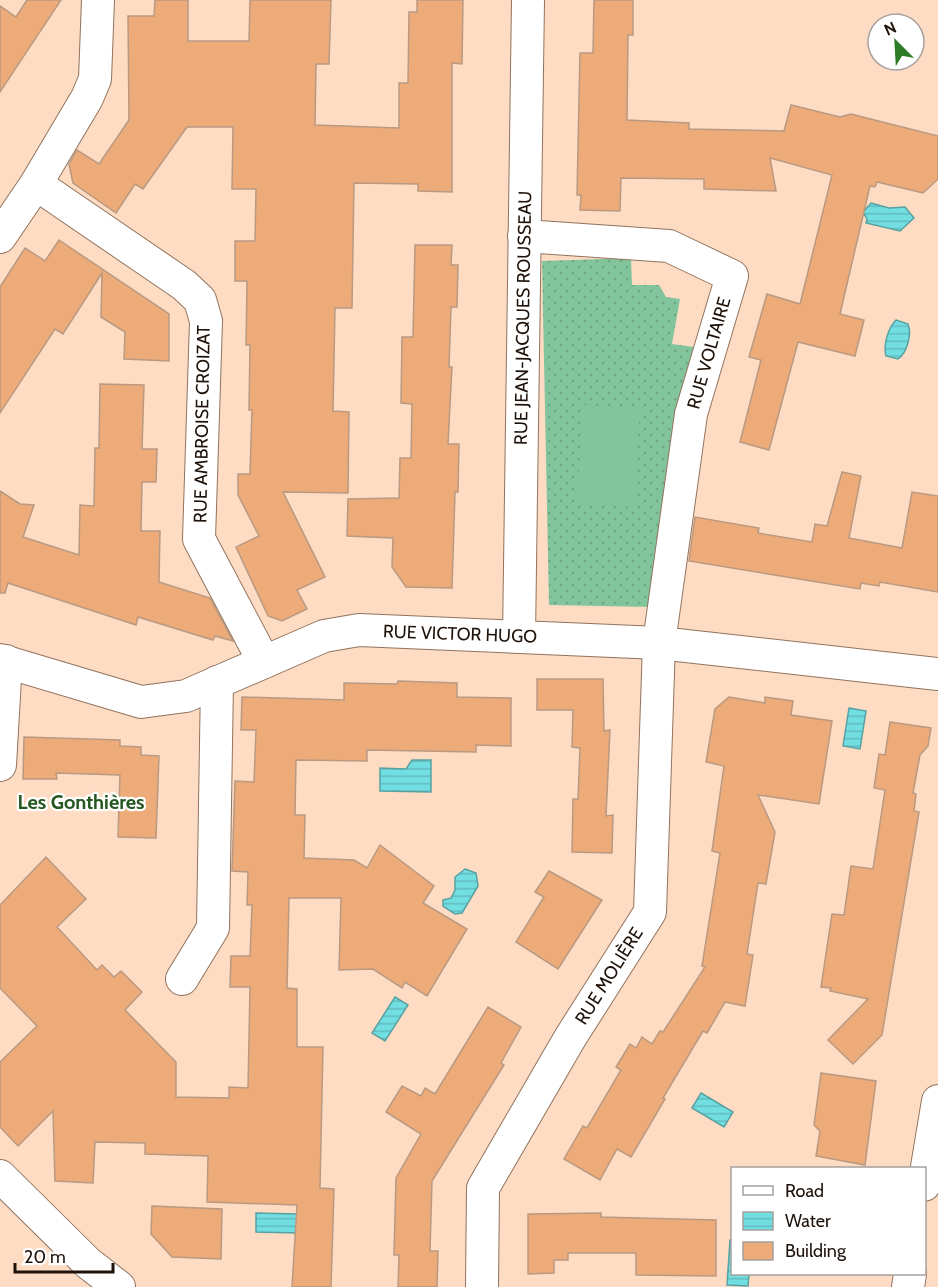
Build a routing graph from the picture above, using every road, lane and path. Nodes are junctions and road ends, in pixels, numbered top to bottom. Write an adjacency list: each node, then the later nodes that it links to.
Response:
1 (98, 0): 3 (street)
2 (528, 0): 4 (street, RUE JEAN-JACQUES ROUSSEAU)
3 (36, 184): 5 (street); 9 (street, RUE AMBROISE CROIZAT)
4 (524, 236): 6 (street, RUE JEAN-JACQUES ROUSSEAU); 7 (street, RUE VOLTAIRE)
5 (0, 237)
6 (519, 637): 7 (street, RUE VICTOR HUGO); 9 (street, RUE VICTOR HUGO)
7 (659, 643): 10 (street, RUE VICTOR HUGO); 18 (street, RUE MOLIÈRE)
8 (3, 660): 11 (street, RUE VICTOR HUGO); 12 (street)
9 (264, 662): 11 (street, RUE VICTOR HUGO)
10 (938, 674)
11 (217, 682): 13 (street)
12 (0, 765)
13 (182, 979)
14 (938, 1101): 15 (street)
15 (926, 1173)
16 (0, 1176): 17 (street)
17 (119, 1287)
18 (482, 1287)

